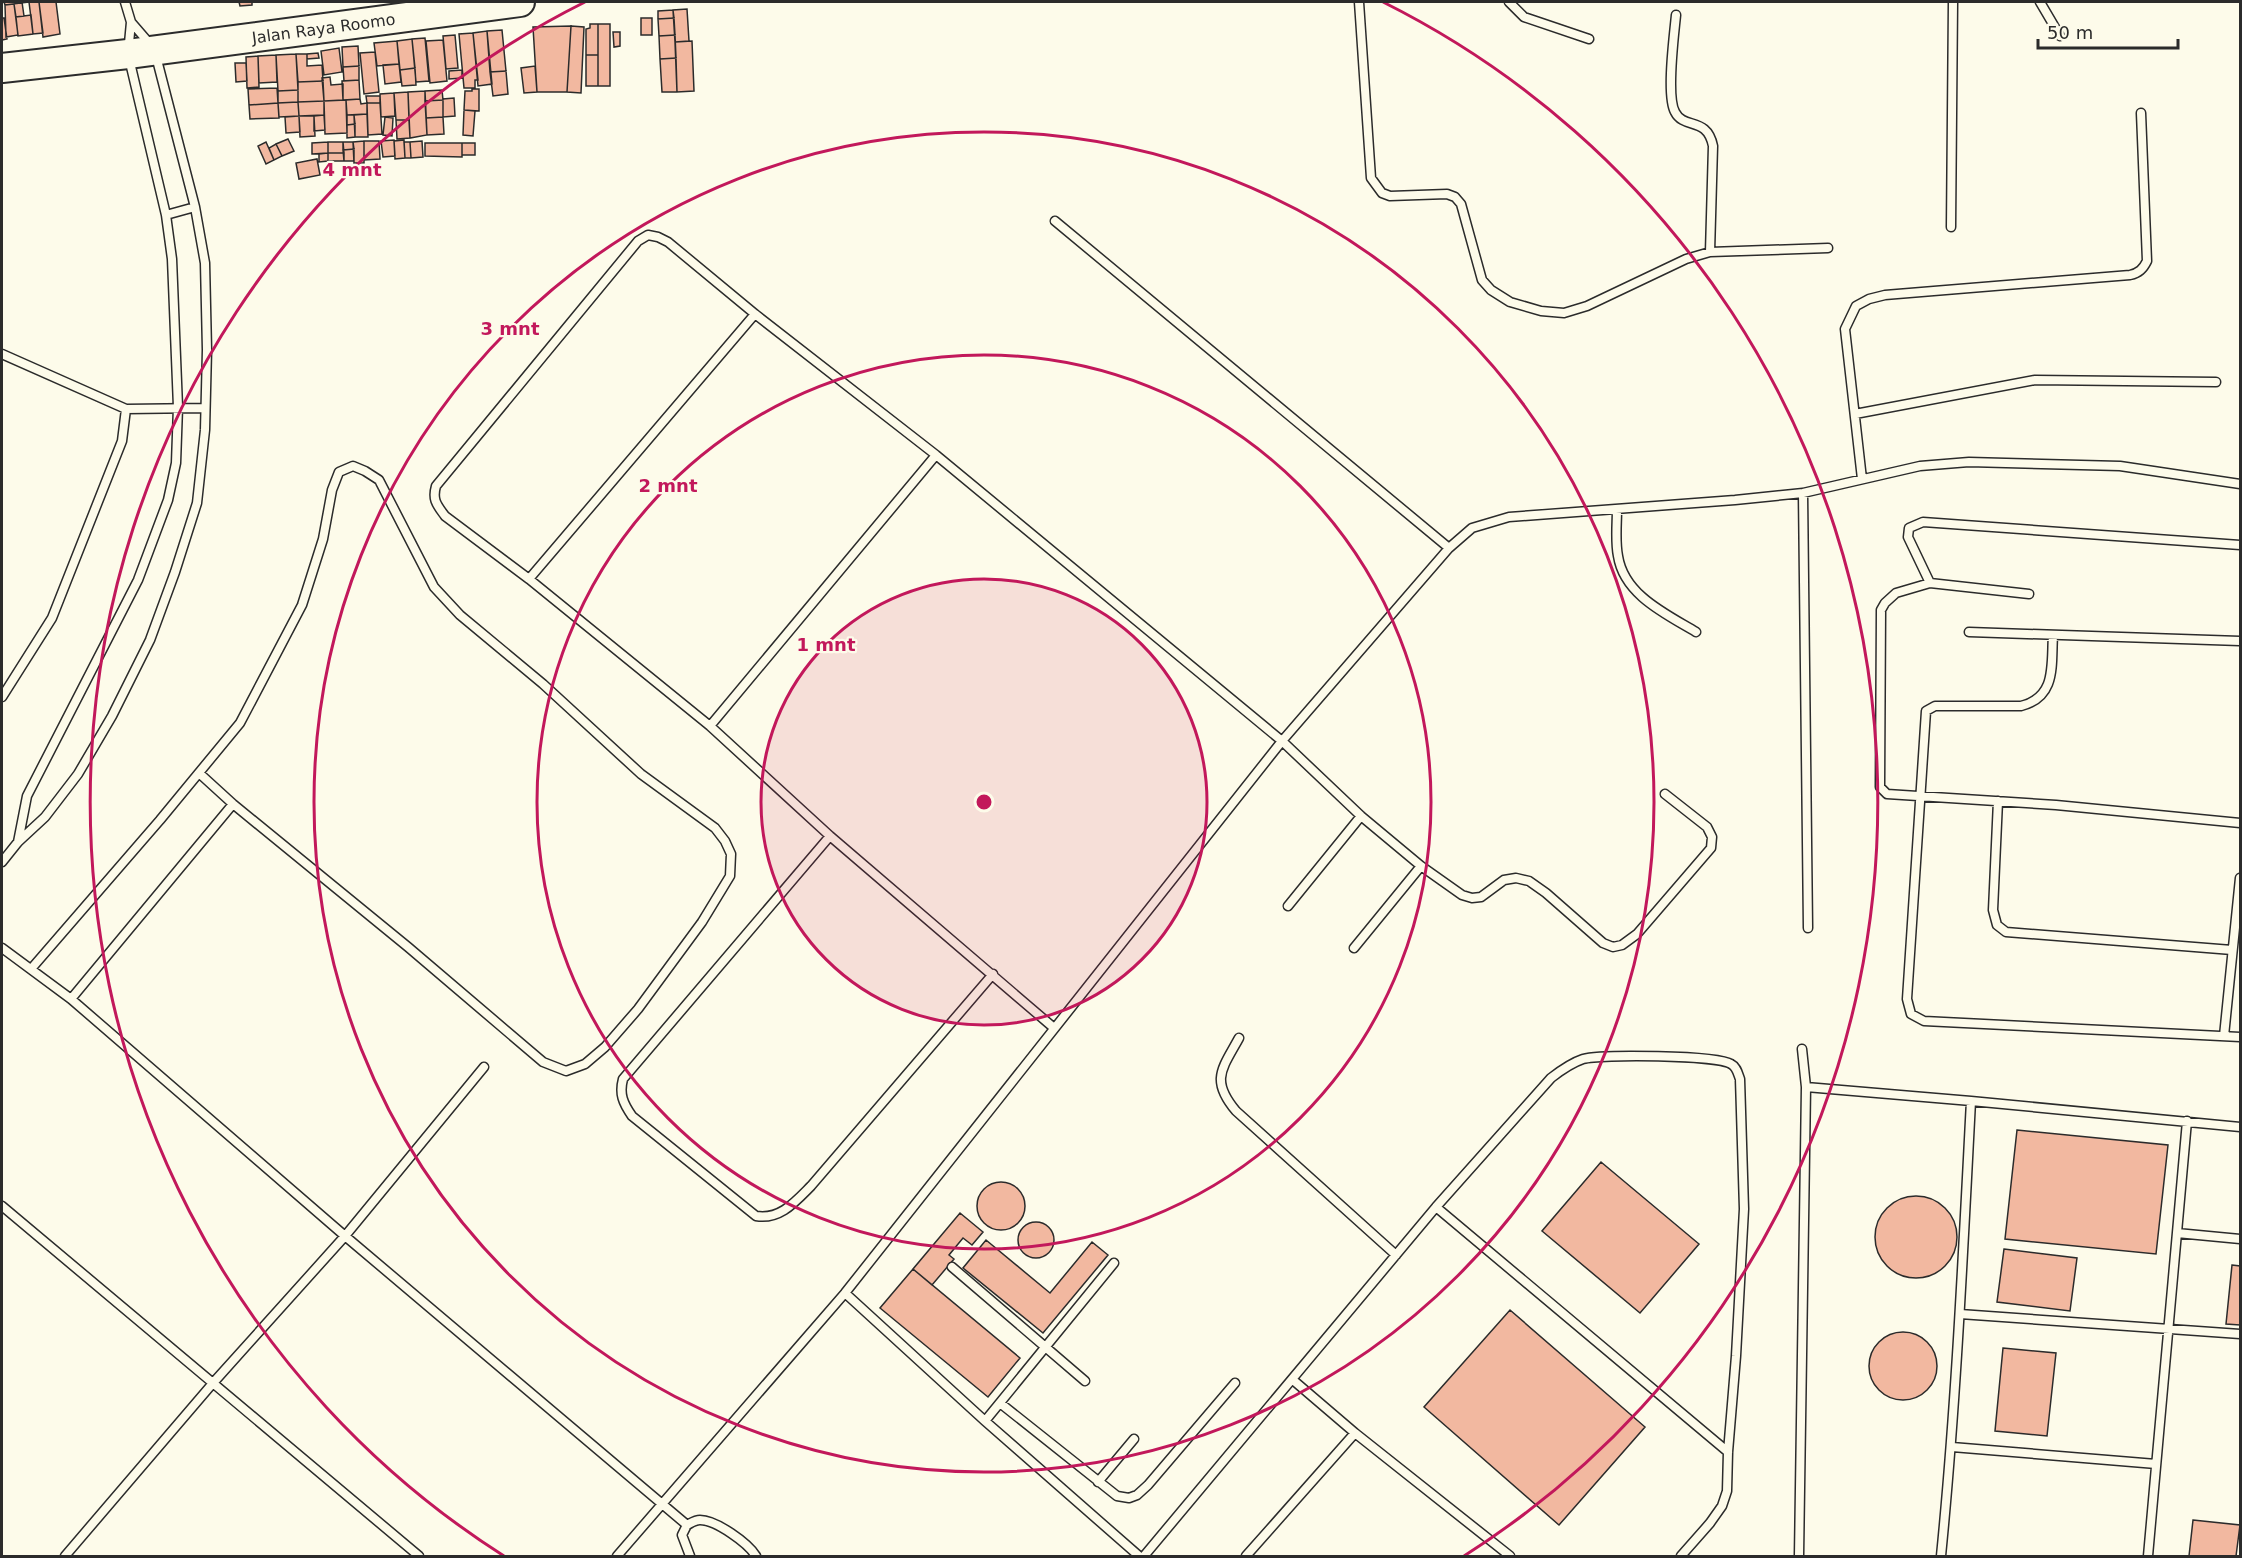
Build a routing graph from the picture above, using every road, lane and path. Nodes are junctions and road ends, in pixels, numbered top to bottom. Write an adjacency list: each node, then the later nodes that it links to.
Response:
1 (125, 2): 8 (lane)
2 (520, 2): 11 (highway, Jalan Raya Roomo)
3 (1359, 2): 19 (lane)
4 (1509, 2): 10 (lane)
5 (1953, 2): 17 (lane)
6 (2040, 2): 9 (lane)
7 (1676, 15): 19 (lane)
8 (131, 22): 11 (lane); 11 (lane)
9 (2060, 36)
10 (1589, 39)
11 (141, 52): 12 (highway, Jalan Raya Roomo); 14 (lane); 15 (lane)
12 (2, 68)
13 (2141, 113): 26 (lane)
14 (195, 207): 15 (lane); 24 (lane)
15 (166, 214): 23 (lane)
16 (1055, 221): 33 (lane)
17 (1951, 228)
18 (1828, 248): 19 (lane)
19 (1710, 252)
20 (755, 314): 27 (lane); 34 (lane); 34 (lane)
21 (2, 354): 25 (lane)
22 (2216, 382): 26 (lane)
23 (178, 407): 24 (lane); 25 (lane); 52 (lane)
24 (205, 408): 52 (lane)
25 (126, 409): 41 (lane)
26 (1855, 414): 28 (lane)
27 (936, 455): 42 (lane); 43 (lane)
28 (1862, 480): 29 (lane); 30 (lane)
29 (2241, 484)
30 (1803, 493): 31 (lane); 57 (lane)
31 (1617, 509): 33 (lane); 37 (lane)
32 (2241, 545): 35 (lane)
33 (1449, 548): 43 (lane)
34 (529, 579): 42 (lane)
35 (1930, 583): 36 (lane); 46 (lane)
36 (2029, 594)
37 (1696, 632)
38 (1969, 632): 39 (lane)
39 (2053, 635): 40 (lane); 46 (lane)
40 (2241, 641)
41 (2, 698)
42 (710, 726): 51 (lane)
43 (1282, 741): 49 (lane); 64 (lane)
44 (199, 773): 48 (lane); 48 (lane); 61 (lane)
45 (1665, 794): 54 (lane)
46 (1922, 795): 47 (lane); 65 (lane)
47 (1998, 801): 50 (lane); 60 (lane)
48 (233, 804): 63 (lane)
49 (1361, 816): 54 (lane); 56 (lane)
50 (2241, 823)
51 (830, 836): 62 (lane); 62 (lane)
52 (18, 842): 53 (lane)
53 (2, 862)
54 (1421, 866): 59 (lane)
55 (2241, 878): 60 (lane)
56 (1288, 906)
57 (1808, 928)
58 (2, 948): 61 (lane)
59 (1354, 948)
60 (2232, 951): 65 (lane)
61 (31, 969): 63 (lane)
62 (993, 974): 64 (lane)
63 (71, 999): 77 (lane)
64 (1054, 1028): 82 (lane)
65 (2224, 1036): 66 (lane)
66 (2241, 1037)
67 (1239, 1038): 79 (lane)
68 (1802, 1049): 70 (lane)
69 (484, 1067): 77 (lane)
70 (1806, 1087): 71 (lane); 110 (lane)
71 (1971, 1101): 72 (lane); 83 (lane)
72 (2187, 1121): 73 (lane); 76 (lane)
73 (2240, 1129)
74 (2, 1206): 89 (lane)
75 (1436, 1207): 79 (lane); 96 (lane); 96 (lane)
76 (2177, 1233): 78 (lane); 84 (lane)
77 (345, 1236): 89 (lane); 99 (lane)
78 (2241, 1239)
79 (1396, 1255): 87 (lane)
80 (1114, 1263): 86 (lane)
81 (952, 1267): 86 (lane)
82 (845, 1293): 92 (lane); 99 (lane)
83 (1960, 1314): 84 (lane); 95 (lane)
84 (2169, 1329): 85 (lane); 97 (lane)
85 (2241, 1334)
86 (1046, 1346): 88 (lane); 91 (lane)
87 (1293, 1380): 93 (lane); 106 (lane)
88 (1085, 1381)
89 (213, 1383): 101 (lane); 102 (lane)
90 (1235, 1383): 98 (lane)
91 (1000, 1403): 92 (lane); 98 (lane)
92 (985, 1421): 106 (lane)
93 (1355, 1433): 107 (lane); 108 (lane)
94 (1134, 1439): 98 (lane)
95 (1952, 1447): 97 (lane); 111 (lane)
96 (1728, 1452): 109 (lane)
97 (2156, 1464): 112 (lane)
98 (1098, 1482)
99 (662, 1505): 100 (lane); 103 (lane)
100 (687, 1526): 104 (lane); 105 (lane)
101 (65, 1557)
102 (419, 1557)
103 (617, 1557)
104 (690, 1557)
105 (756, 1557)
106 (1142, 1557)
107 (1246, 1557)
108 (1510, 1557)
109 (1681, 1557)
110 (1799, 1557)
111 (1941, 1557)
112 (2148, 1557)

